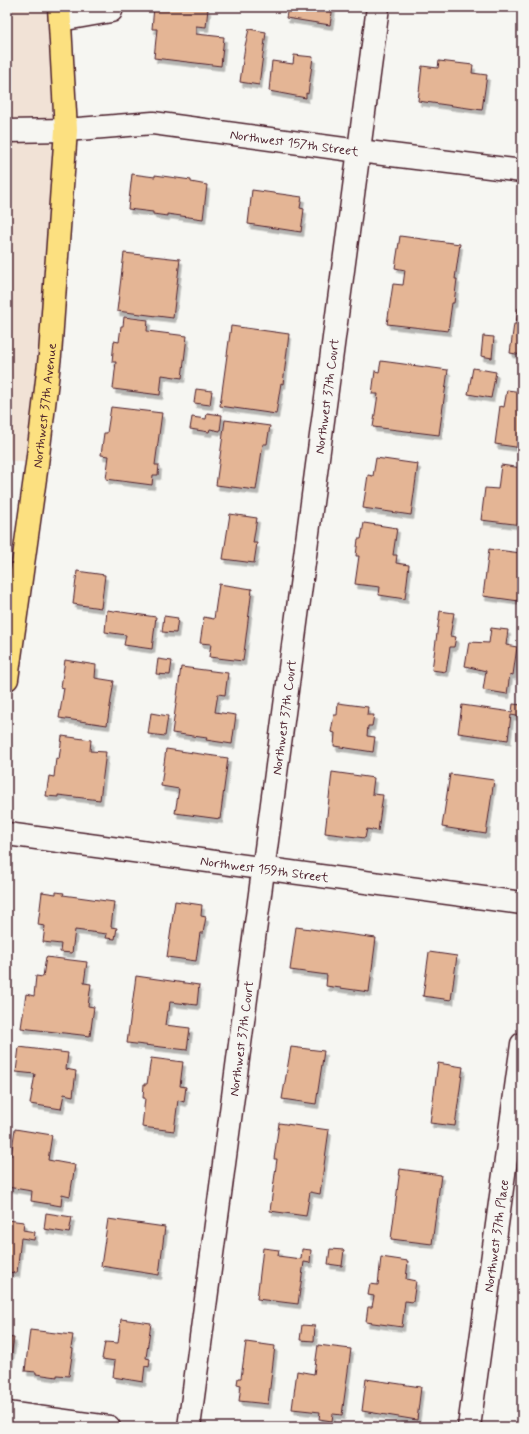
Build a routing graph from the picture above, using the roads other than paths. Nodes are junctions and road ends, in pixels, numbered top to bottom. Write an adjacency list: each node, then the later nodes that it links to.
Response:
1 (112, 7): 3 (street)
2 (378, 7): 6 (street, Northwest 37th Court)
3 (59, 14): 4 (main road, Northwest 37th Avenue)
4 (66, 130): 5 (street, Northwest 157th Street); 6 (street, Northwest 157th Street); 8 (main road, Northwest 37th Avenue)
5 (7, 131)
6 (359, 151): 7 (street, Northwest 157th Street); 10 (street, Northwest 37th Court)
7 (522, 171)
8 (7, 679)
9 (7, 834): 10 (street, Northwest 159th Street)
10 (263, 868): 11 (street, Northwest 159th Street); 15 (street, Northwest 37th Court)
11 (522, 903)
12 (522, 1044): 16 (street, Northwest 37th Place)
13 (7, 1413): 14 (street)
14 (109, 1427)
15 (189, 1427)
16 (469, 1427)

